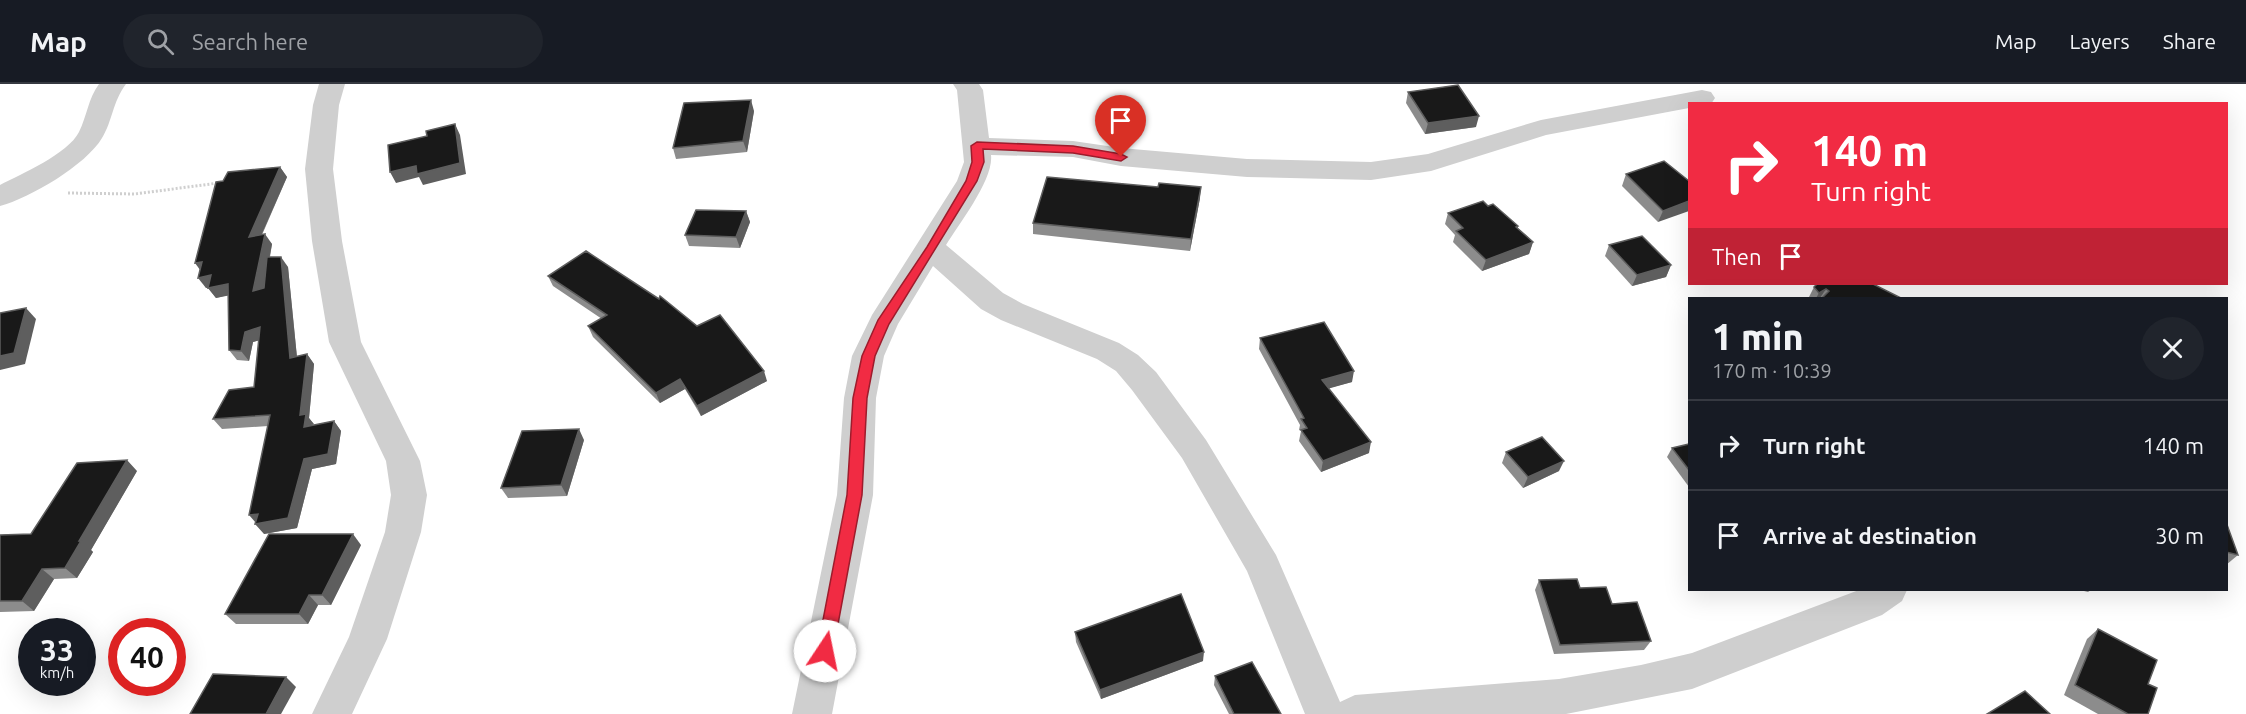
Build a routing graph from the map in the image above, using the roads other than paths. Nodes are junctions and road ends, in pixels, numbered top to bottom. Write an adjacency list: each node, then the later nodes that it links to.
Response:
1 (113, 84): 6 (street)
2 (332, 84): 9 (street)
3 (966, 84): 5 (street)
4 (1702, 99): 5 (street)
5 (977, 146): 7 (street)
6 (8, 192)
7 (932, 249): 10 (street); 11 (street)
8 (1887, 591): 12 (street)
9 (332, 714)
10 (812, 714)
11 (1325, 714)
12 (1355, 714)

